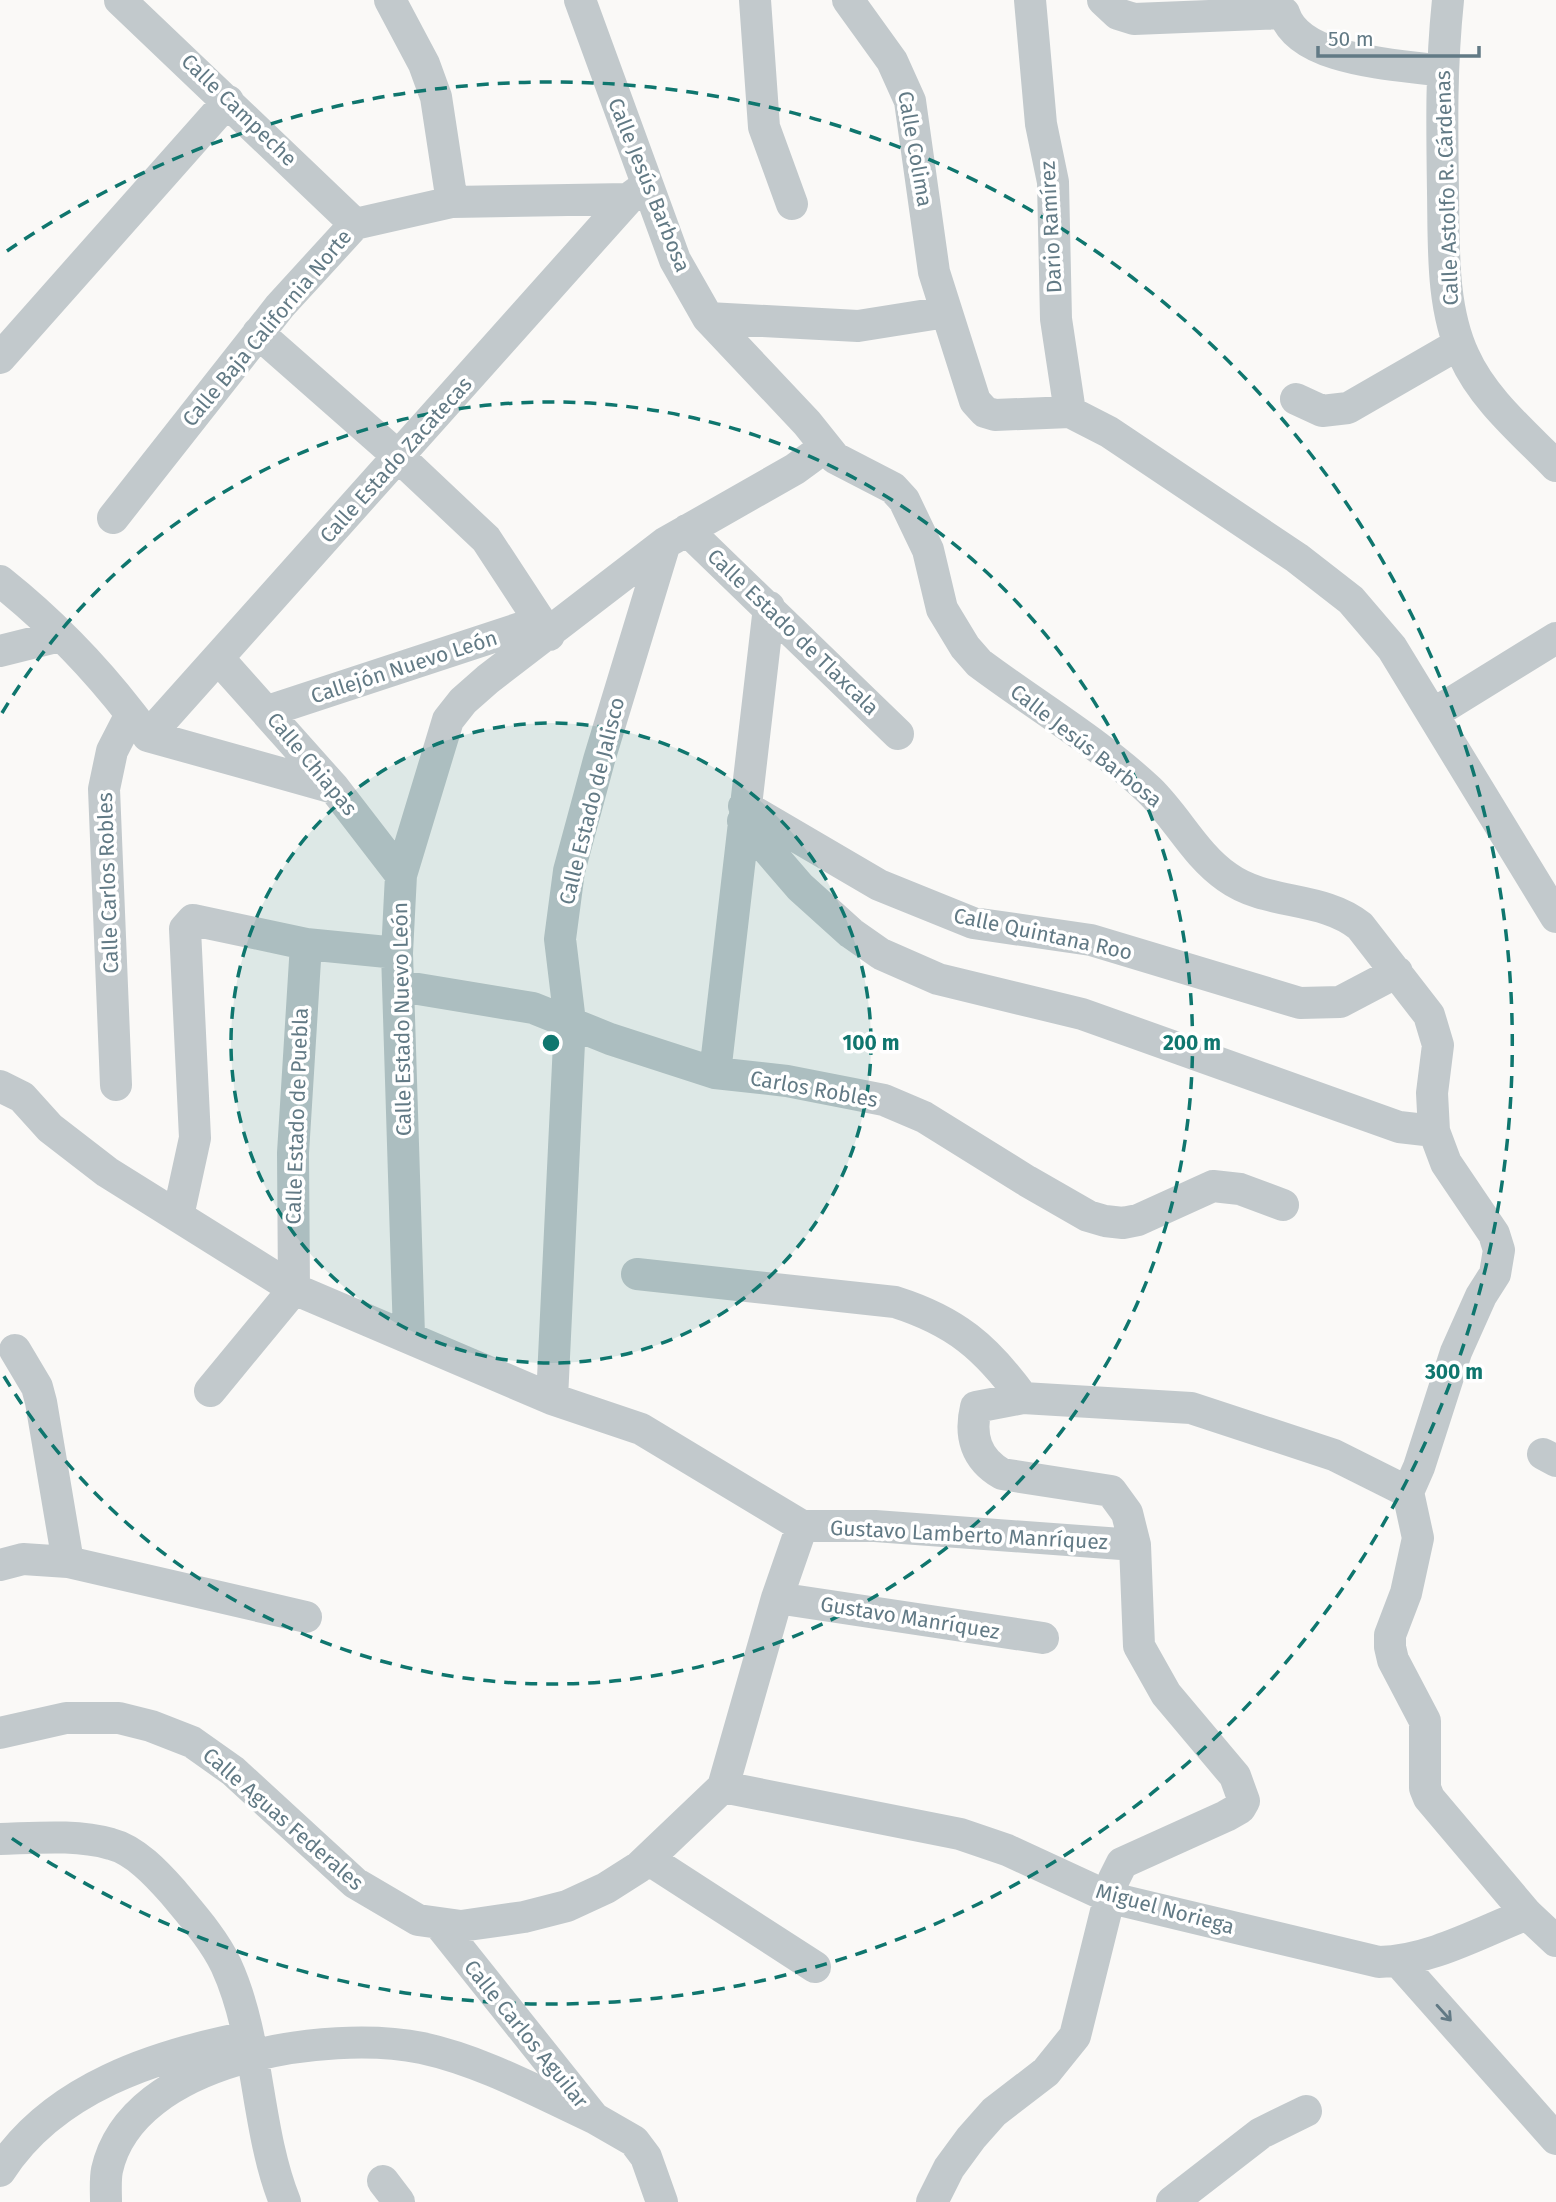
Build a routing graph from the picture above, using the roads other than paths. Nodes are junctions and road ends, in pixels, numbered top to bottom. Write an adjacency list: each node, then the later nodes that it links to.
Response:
1 (120, 0): 11 (street, Calle Campeche)
2 (390, 0): 13 (street)
3 (580, 0): 12 (street, Calle Jesús Barbosa)
4 (755, 0): 14 (street)
5 (848, 0): 16 (street, Calle Colima)
6 (1030, 0): 22 (street, Dario Ramírez)
7 (1102, 0): 9 (street)
8 (1448, 0): 10 (street, Calle Astolfo R. Cárdenas)
9 (1283, 7): 10 (street)
10 (1441, 71): 19 (street, Calle Astolfo R. Cárdenas)
11 (228, 101): 15 (street, Calle Campeche); 20 (street)
12 (637, 192): 13 (street, Calle Baja California Norte); 17 (street, Calle Jesús Barbosa); 24 (street, Calle Estado Zacatecas)
13 (452, 202): 15 (street, Calle Baja California Norte)
14 (792, 204)
15 (355, 224): 18 (street, Calle Baja California Norte)
16 (946, 312): 17 (street); 22 (street, Calle Colima)
17 (708, 318): 23 (street, Calle Jesús Barbosa)
18 (258, 332): 24 (street); 26 (street, Calle Baja California Norte)
19 (1459, 344): 21 (street); 25 (street, Calle Astolfo R. Cárdenas)
20 (0, 358)
21 (1296, 399)
22 (1070, 412): 36 (street)
23 (825, 447): 27 (street, Calle Estado Nuevo León); 46 (street, Calle Jesús Barbosa)
24 (399, 457): 30 (street); 34 (street, Calle Estado Zacatecas)
25 (1556, 466)
26 (113, 518)
27 (676, 537): 29 (street, Calle Estado de Tlaxcala); 30 (street, Calle Estado Nuevo León); 48 (street, Calle Estado de Jalisco)
28 (0, 580): 31 (street)
29 (769, 607): 38 (street, Calle Estado de Tlaxcala); 40 (street)
30 (544, 628): 35 (street, Callejón Nuevo León); 41 (street, Calle Estado Nuevo León)
31 (60, 636): 33 (street); 37 (street)
32 (1556, 638): 36 (street)
33 (0, 651)
34 (218, 658): 35 (street, Calle Chiapas); 37 (street, Calle Estado Zacatecas)
35 (268, 711): 39 (street, Calle Chiapas)
36 (1433, 714): 42 (street)
37 (139, 725): 39 (street); 50 (street, Calle Carlos Robles)
38 (898, 734)
39 (334, 788): 41 (street, Calle Chiapas)
40 (743, 813): 46 (street, Calle Quintana Roo); 49 (street); 52 (street)
41 (401, 875): 45 (street, Calle Estado Nuevo León)
42 (1548, 884): 43 (street)
43 (1556, 917)
44 (306, 944): 45 (street); 54 (street); 56 (street, Calle Estado de Puebla)
45 (397, 953): 47 (street, Calle Estado Nuevo León)
46 (1397, 972): 52 (street, Calle Jesús Barbosa)
47 (400, 986): 48 (street, Carlos Robles); 57 (street, Calle Estado Nuevo León)
48 (570, 1022): 49 (street, Carlos Robles); 61 (street, Calle Estado de Jalisco)
49 (715, 1073): 53 (street, Carlos Robles)
50 (116, 1085)
51 (0, 1086): 54 (street)
52 (1434, 1131): 62 (street, Calle Jesús Barbosa)
53 (1283, 1205)
54 (178, 1216): 56 (street)
55 (637, 1273): 60 (street)
56 (294, 1289): 57 (street); 59 (street)
57 (409, 1335): 61 (street)
58 (15, 1350): 65 (street)
59 (210, 1391)
60 (1023, 1398): 62 (street); 64 (street)
61 (552, 1399): 63 (street)
62 (1408, 1492): 75 (street)
63 (802, 1526): 64 (street, Gustavo Lamberto Manríquez); 67 (street)
64 (1135, 1545): 74 (street)
65 (68, 1562): 66 (street); 68 (street)
66 (0, 1564)
67 (777, 1598): 69 (street, Gustavo Manríquez); 71 (street)
68 (306, 1617)
69 (1043, 1638)
70 (0, 1733): 76 (street, Calle Aguas Federales)
71 (723, 1787): 73 (street); 74 (street, Miguel Noriega)
72 (0, 1839): 80 (street)
73 (648, 1859): 76 (street); 79 (street)
74 (1111, 1898): 78 (street, Miguel Noriega); 88 (street)
75 (1527, 1914): 77 (street); 78 (street, Miguel Noriega)
76 (440, 1925): 82 (street, Calle Carlos Aguilar)
77 (1556, 1941)
78 (1398, 1961): 83 (street, one-way to 83)
79 (816, 1967)
80 (250, 2046): 82 (street); 84 (street); 86 (street); 87 (street)
81 (1306, 2111): 89 (street)
82 (594, 2118): 85 (street, Calle Carlos Aguilar)
83 (1556, 2139)
84 (0, 2171)
85 (661, 2201)
86 (106, 2202)
87 (285, 2202)
88 (932, 2202)
89 (1172, 2202)

